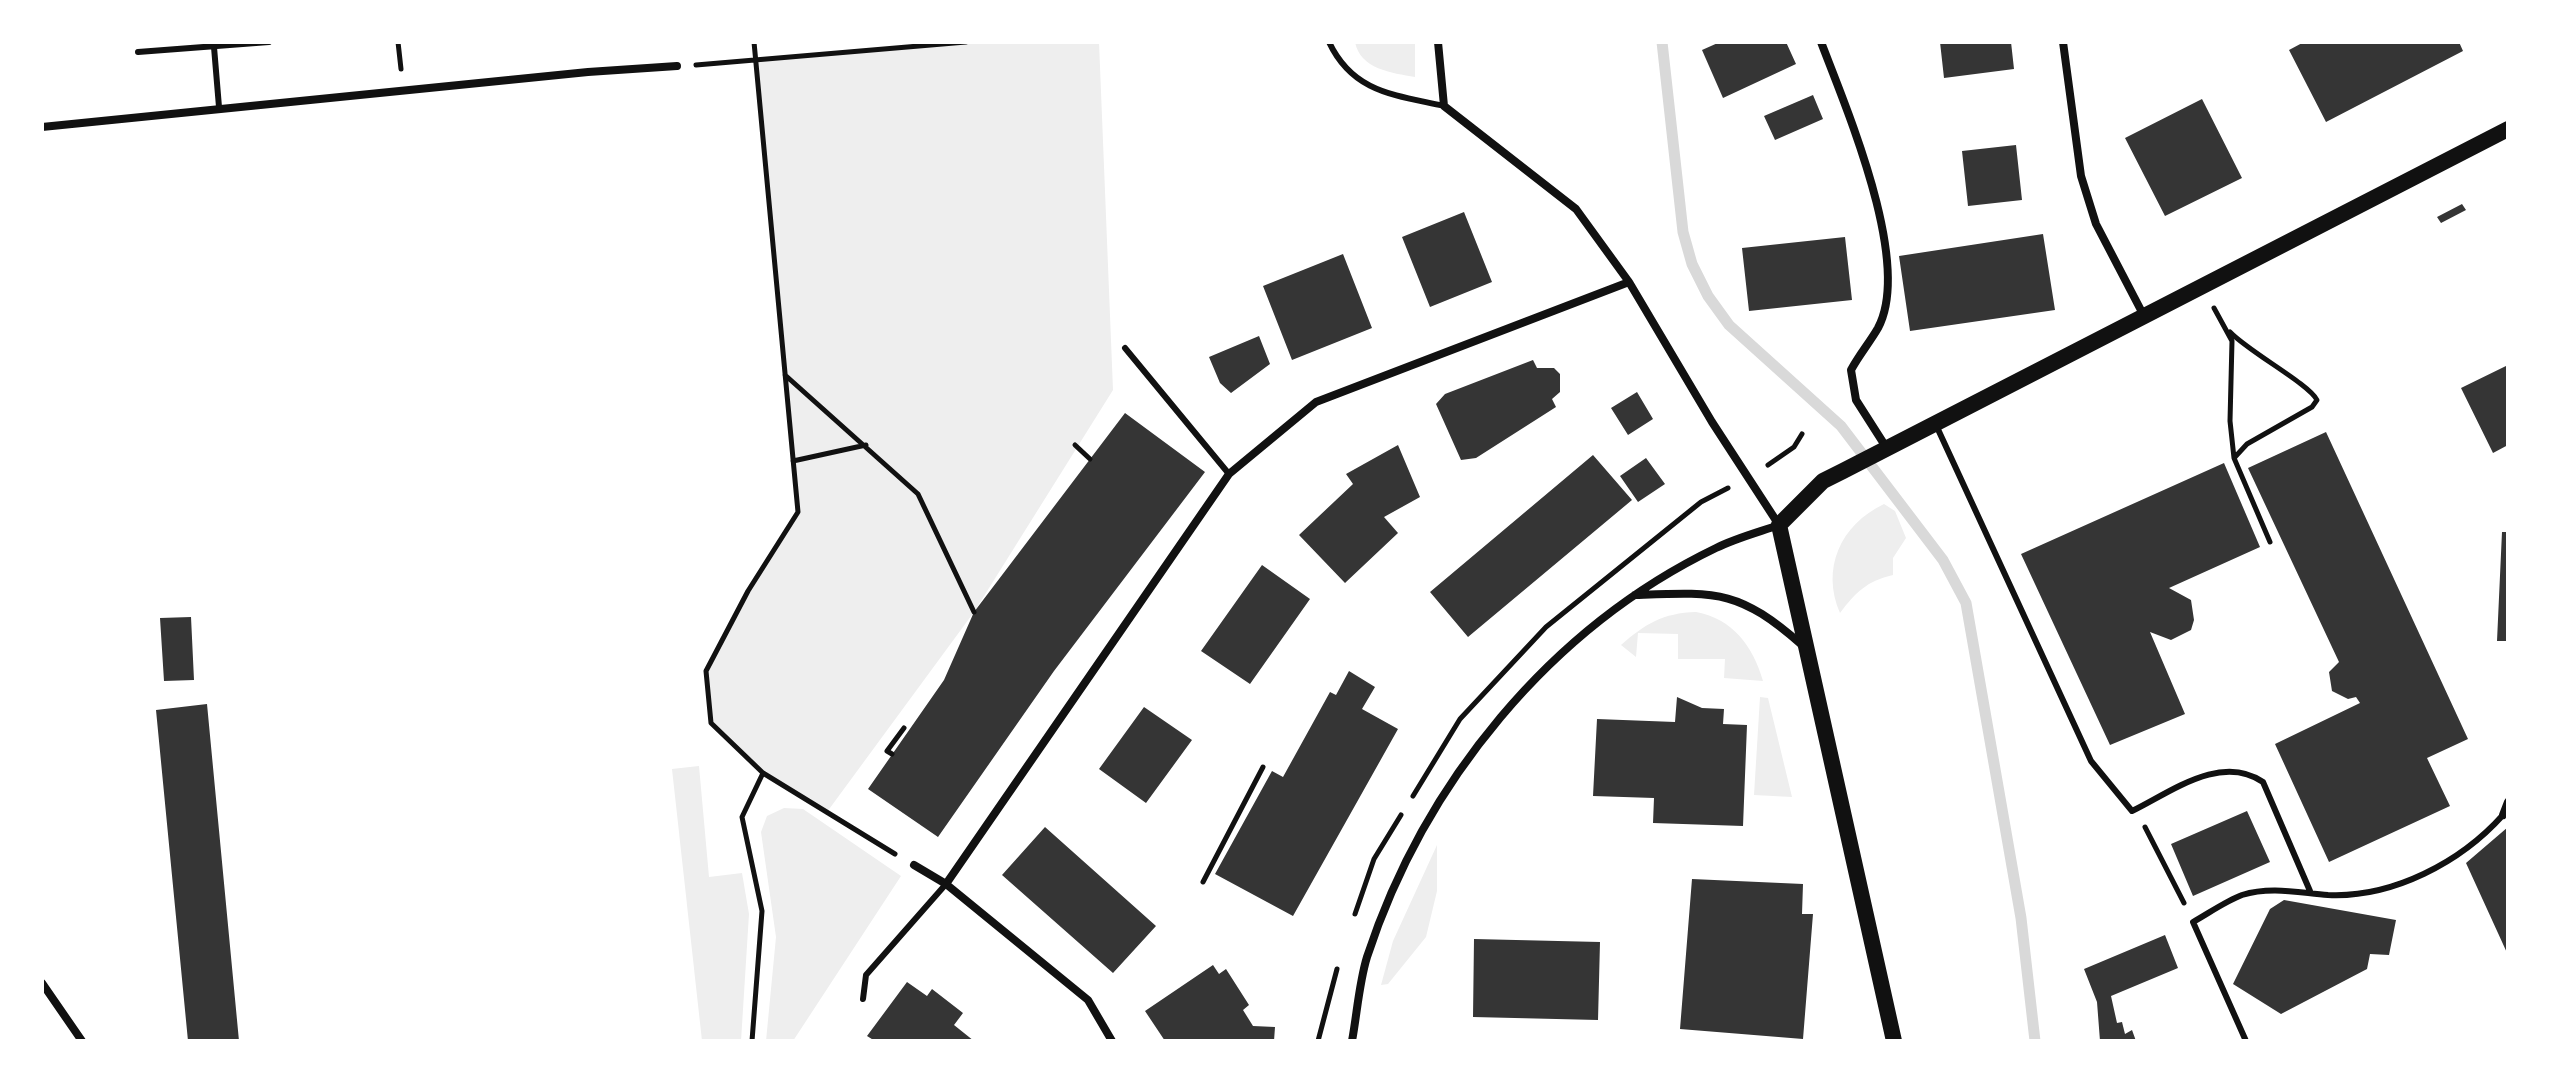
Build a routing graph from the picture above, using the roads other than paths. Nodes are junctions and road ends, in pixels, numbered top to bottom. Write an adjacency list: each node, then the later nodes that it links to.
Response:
1 (269, 42): 6 (lane)
2 (1329, 42): 9 (lane)
3 (1438, 42): 9 (street)
4 (1821, 42): 17 (street)
5 (2063, 42): 14 (street)
6 (214, 47): 7 (lane); 10 (lane)
7 (138, 52)
8 (677, 66): 10 (street)
9 (1444, 106): 13 (street)
10 (219, 107): 11 (street)
11 (42, 127)
12 (2508, 129): 14 (main road)
13 (1629, 282): 18 (street); 19 (street)
14 (2144, 316): 16 (main road)
15 (1125, 348): 18 (lane)
16 (1935, 423): 17 (main road); 26 (lane)
17 (1886, 447): 19 (main road)
18 (1229, 474): 25 (street)
19 (1779, 525): 20 (street); 21 (main road)
20 (1634, 595): 21 (street); 31 (street)
21 (1805, 648): 32 (main road)
22 (2508, 802): 23 (street)
23 (2503, 815): 26 (lane)
24 (914, 865): 25 (street)
25 (946, 884): 28 (lane); 30 (street)
26 (2310, 891): 33 (lane)
27 (42, 983): 29 (street)
28 (863, 999)
29 (82, 1041)
30 (1112, 1041)
31 (1352, 1041)
32 (1894, 1041)
33 (2246, 1041)

